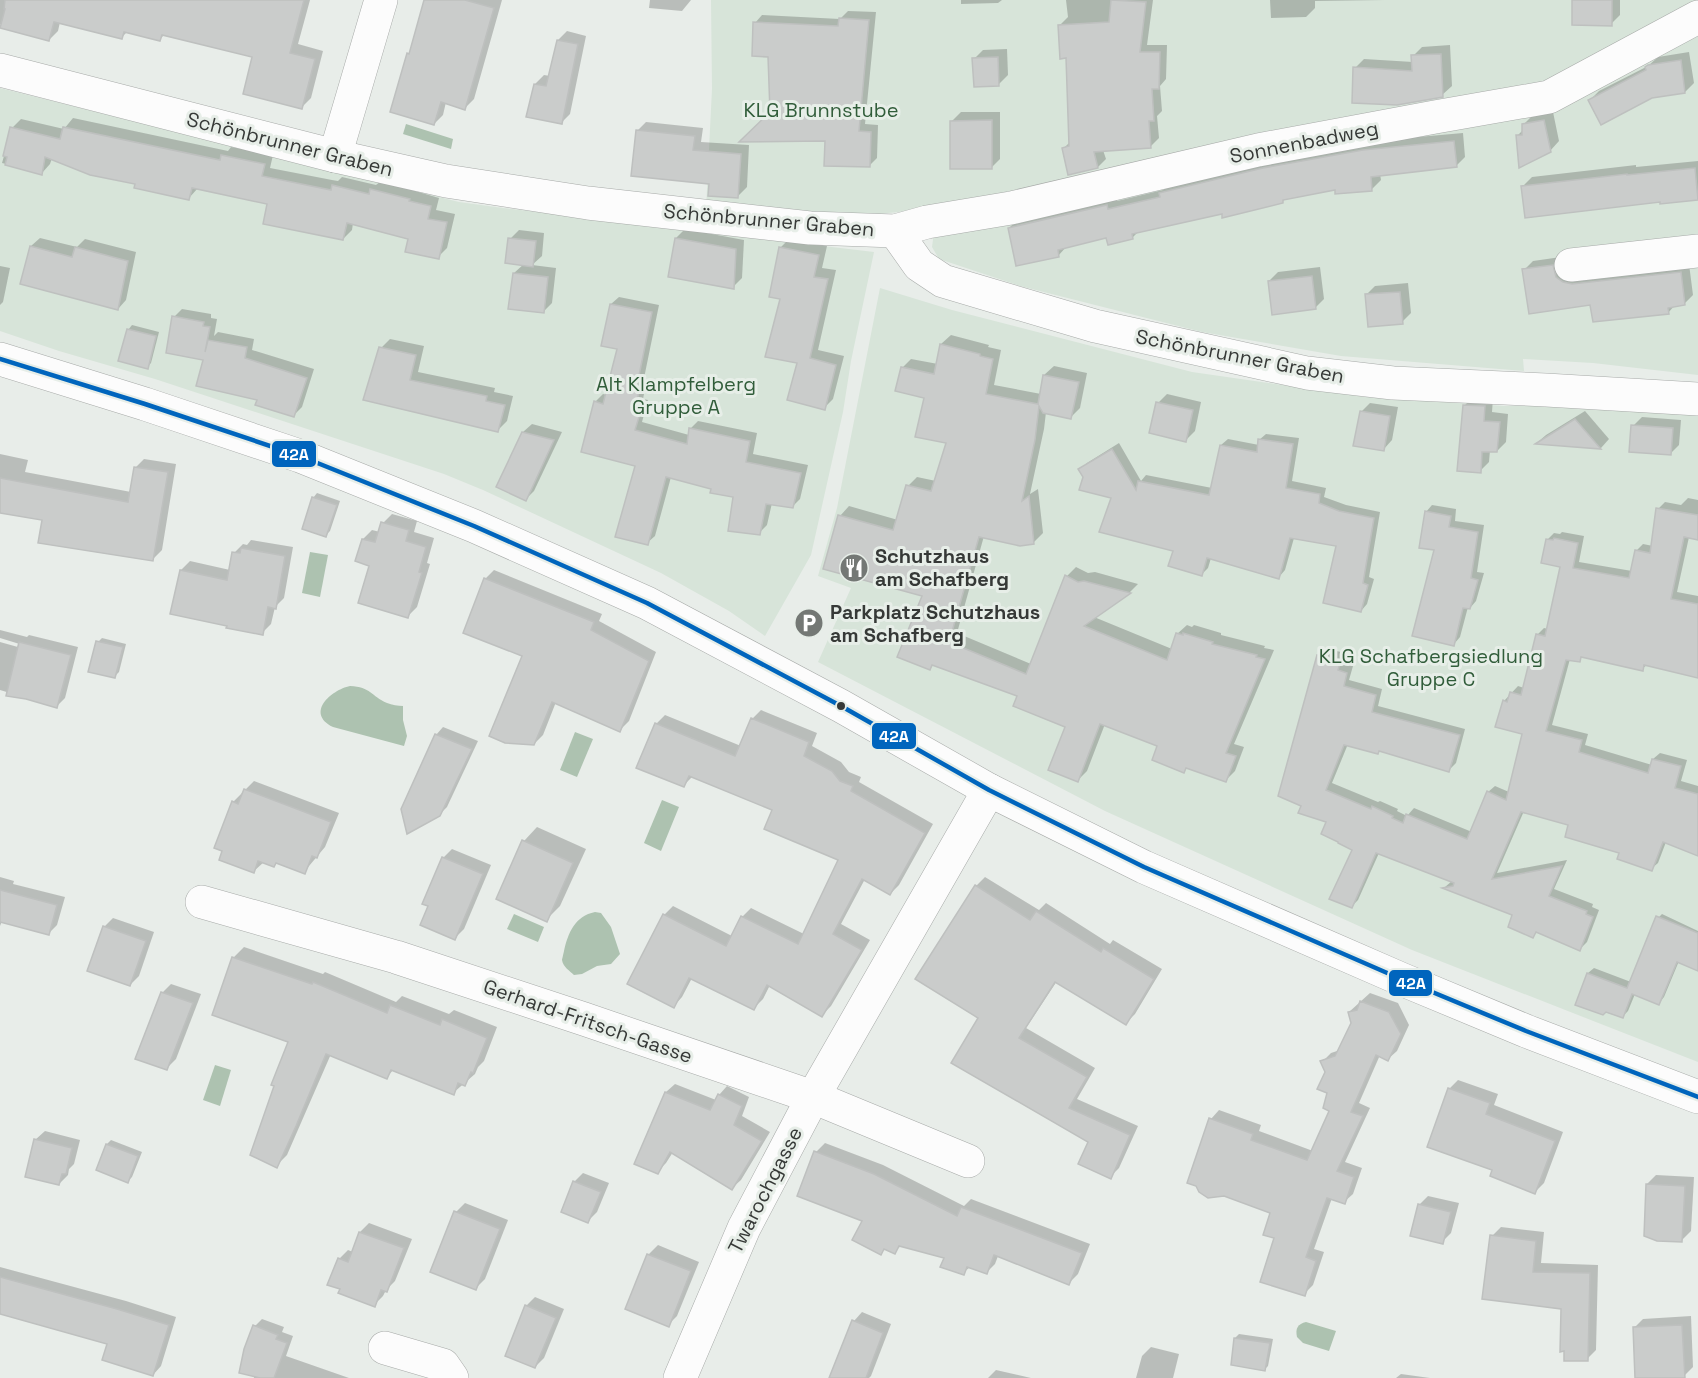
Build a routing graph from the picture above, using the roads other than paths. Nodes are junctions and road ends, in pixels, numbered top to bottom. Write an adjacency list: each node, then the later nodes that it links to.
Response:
1 (381, 0): 4 (street)
2 (1698, 17): 5 (street, Sonnenbadweg)
3 (0, 70): 4 (street, Schönbrunner Graben)
4 (335, 156): 5 (street, Schönbrunner Graben)
5 (895, 231): 9 (street, Schönbrunner Graben)
6 (1698, 251): 7 (street)
7 (1571, 265)
8 (0, 359): 10 (street)
9 (1698, 399)
10 (989, 790): 12 (street, Twarochgasse); 13 (street)
11 (202, 902): 12 (street, Gerhard-Fritsch-Gasse)
12 (813, 1097): 14 (street, Gerhard-Fritsch-Gasse); 17 (street, Twarochgasse)
13 (1698, 1097)
14 (968, 1161)
15 (385, 1348): 16 (street)
16 (452, 1378)
17 (680, 1378)

